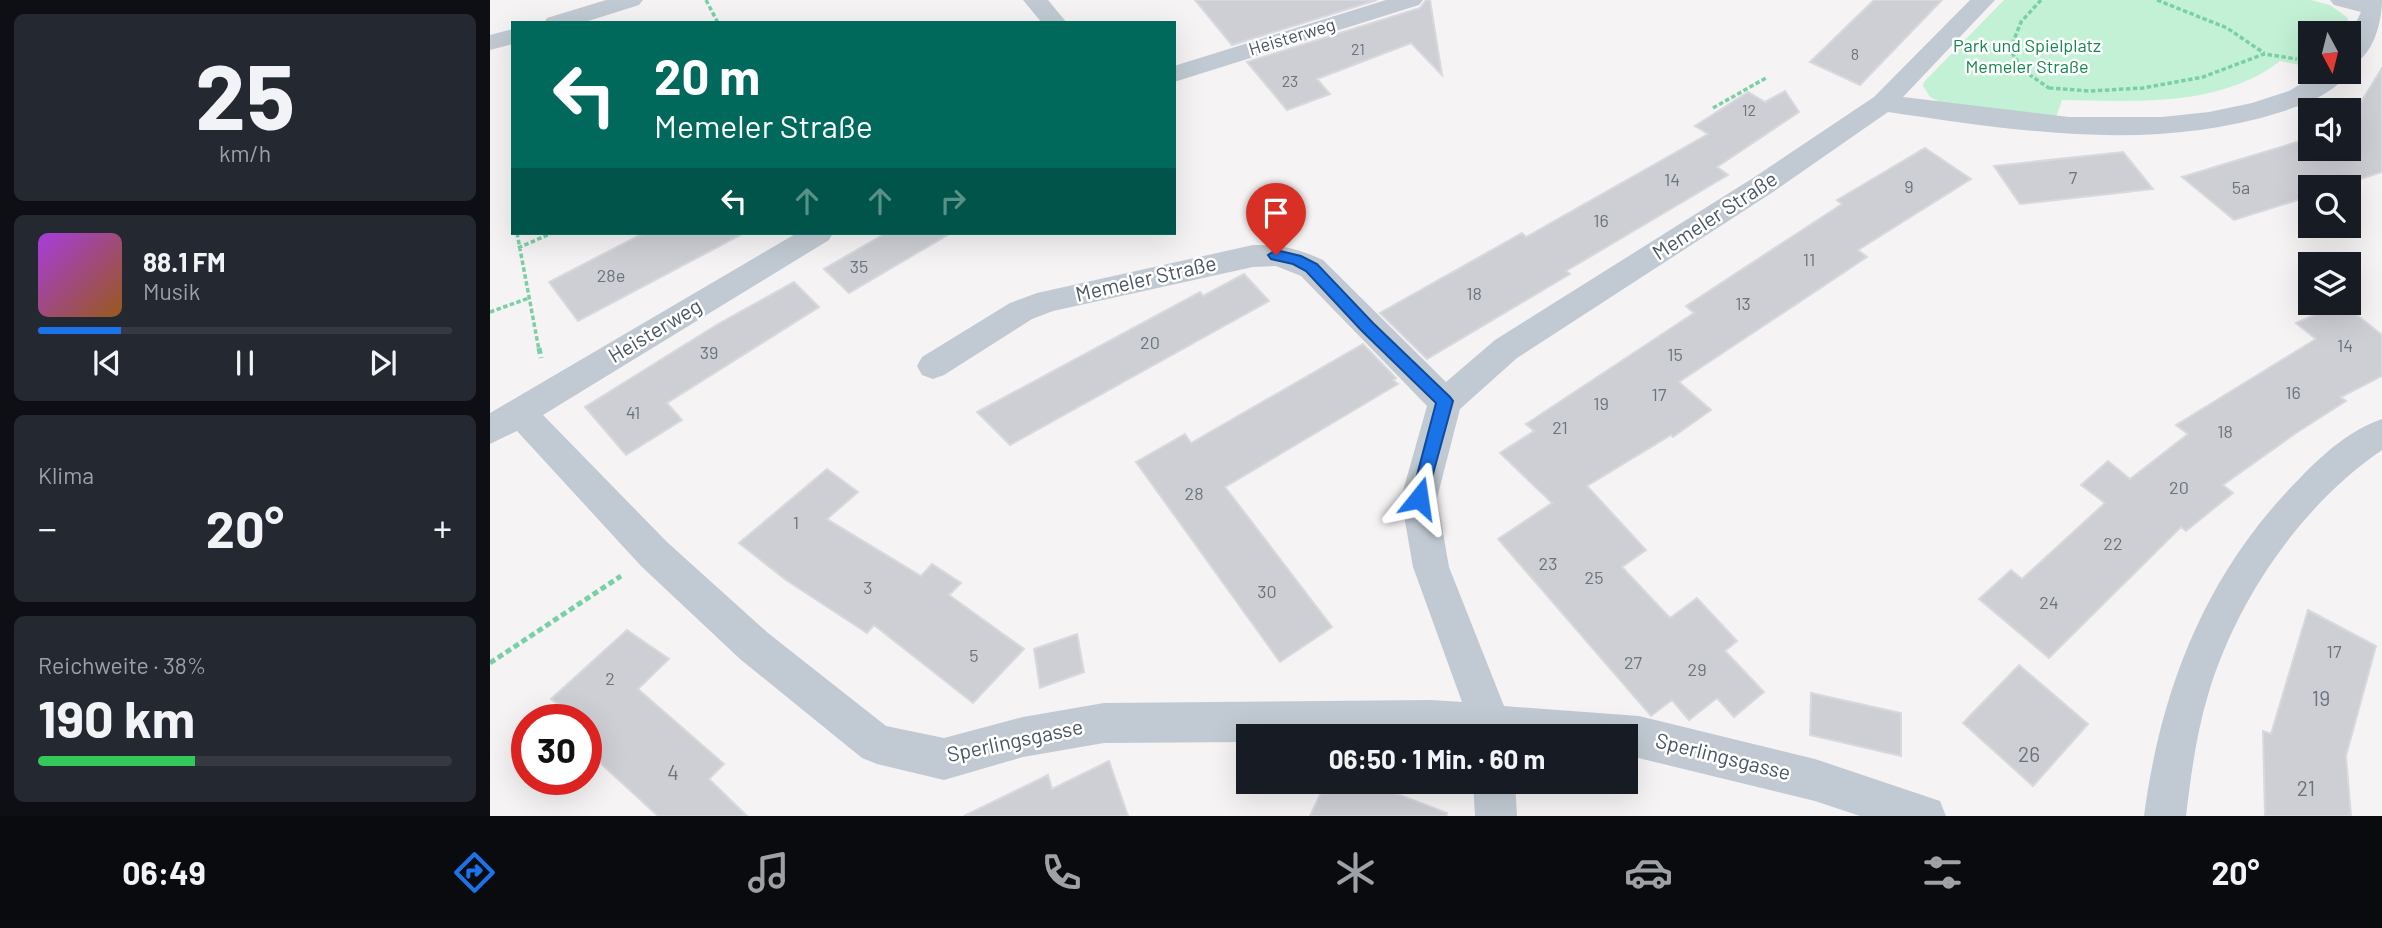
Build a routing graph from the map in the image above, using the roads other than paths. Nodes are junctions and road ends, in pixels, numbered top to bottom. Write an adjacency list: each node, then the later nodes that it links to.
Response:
1 (631, 0): 7 (street)
2 (1035, 0): 8 (street)
3 (1411, 0): 12 (street, Heisterweg)
4 (1983, 0): 14 (street, Memeler Straße)
5 (2342, 0): 6 (street)
6 (2378, 6): 10 (street)
7 (563, 21)
8 (1053, 21)
9 (511, 37): 11 (street)
10 (2361, 40)
11 (490, 43)
12 (1176, 73)
13 (2318, 84): 14 (street)
14 (1883, 103): 17 (street, Memeler Straße)
15 (816, 235): 18 (street, Heisterweg)
16 (933, 366): 17 (street, Memeler Straße)
17 (1445, 401): 21 (street)
18 (519, 413): 20 (street, Sperlingsgasse)
19 (2382, 433): 26 (street)
20 (1455, 724)
21 (1488, 724)
22 (1638, 736): 25 (street, Sperlingsgasse)
23 (1495, 794): 24 (street)
24 (1496, 816)
25 (1925, 816)
26 (2165, 816)

